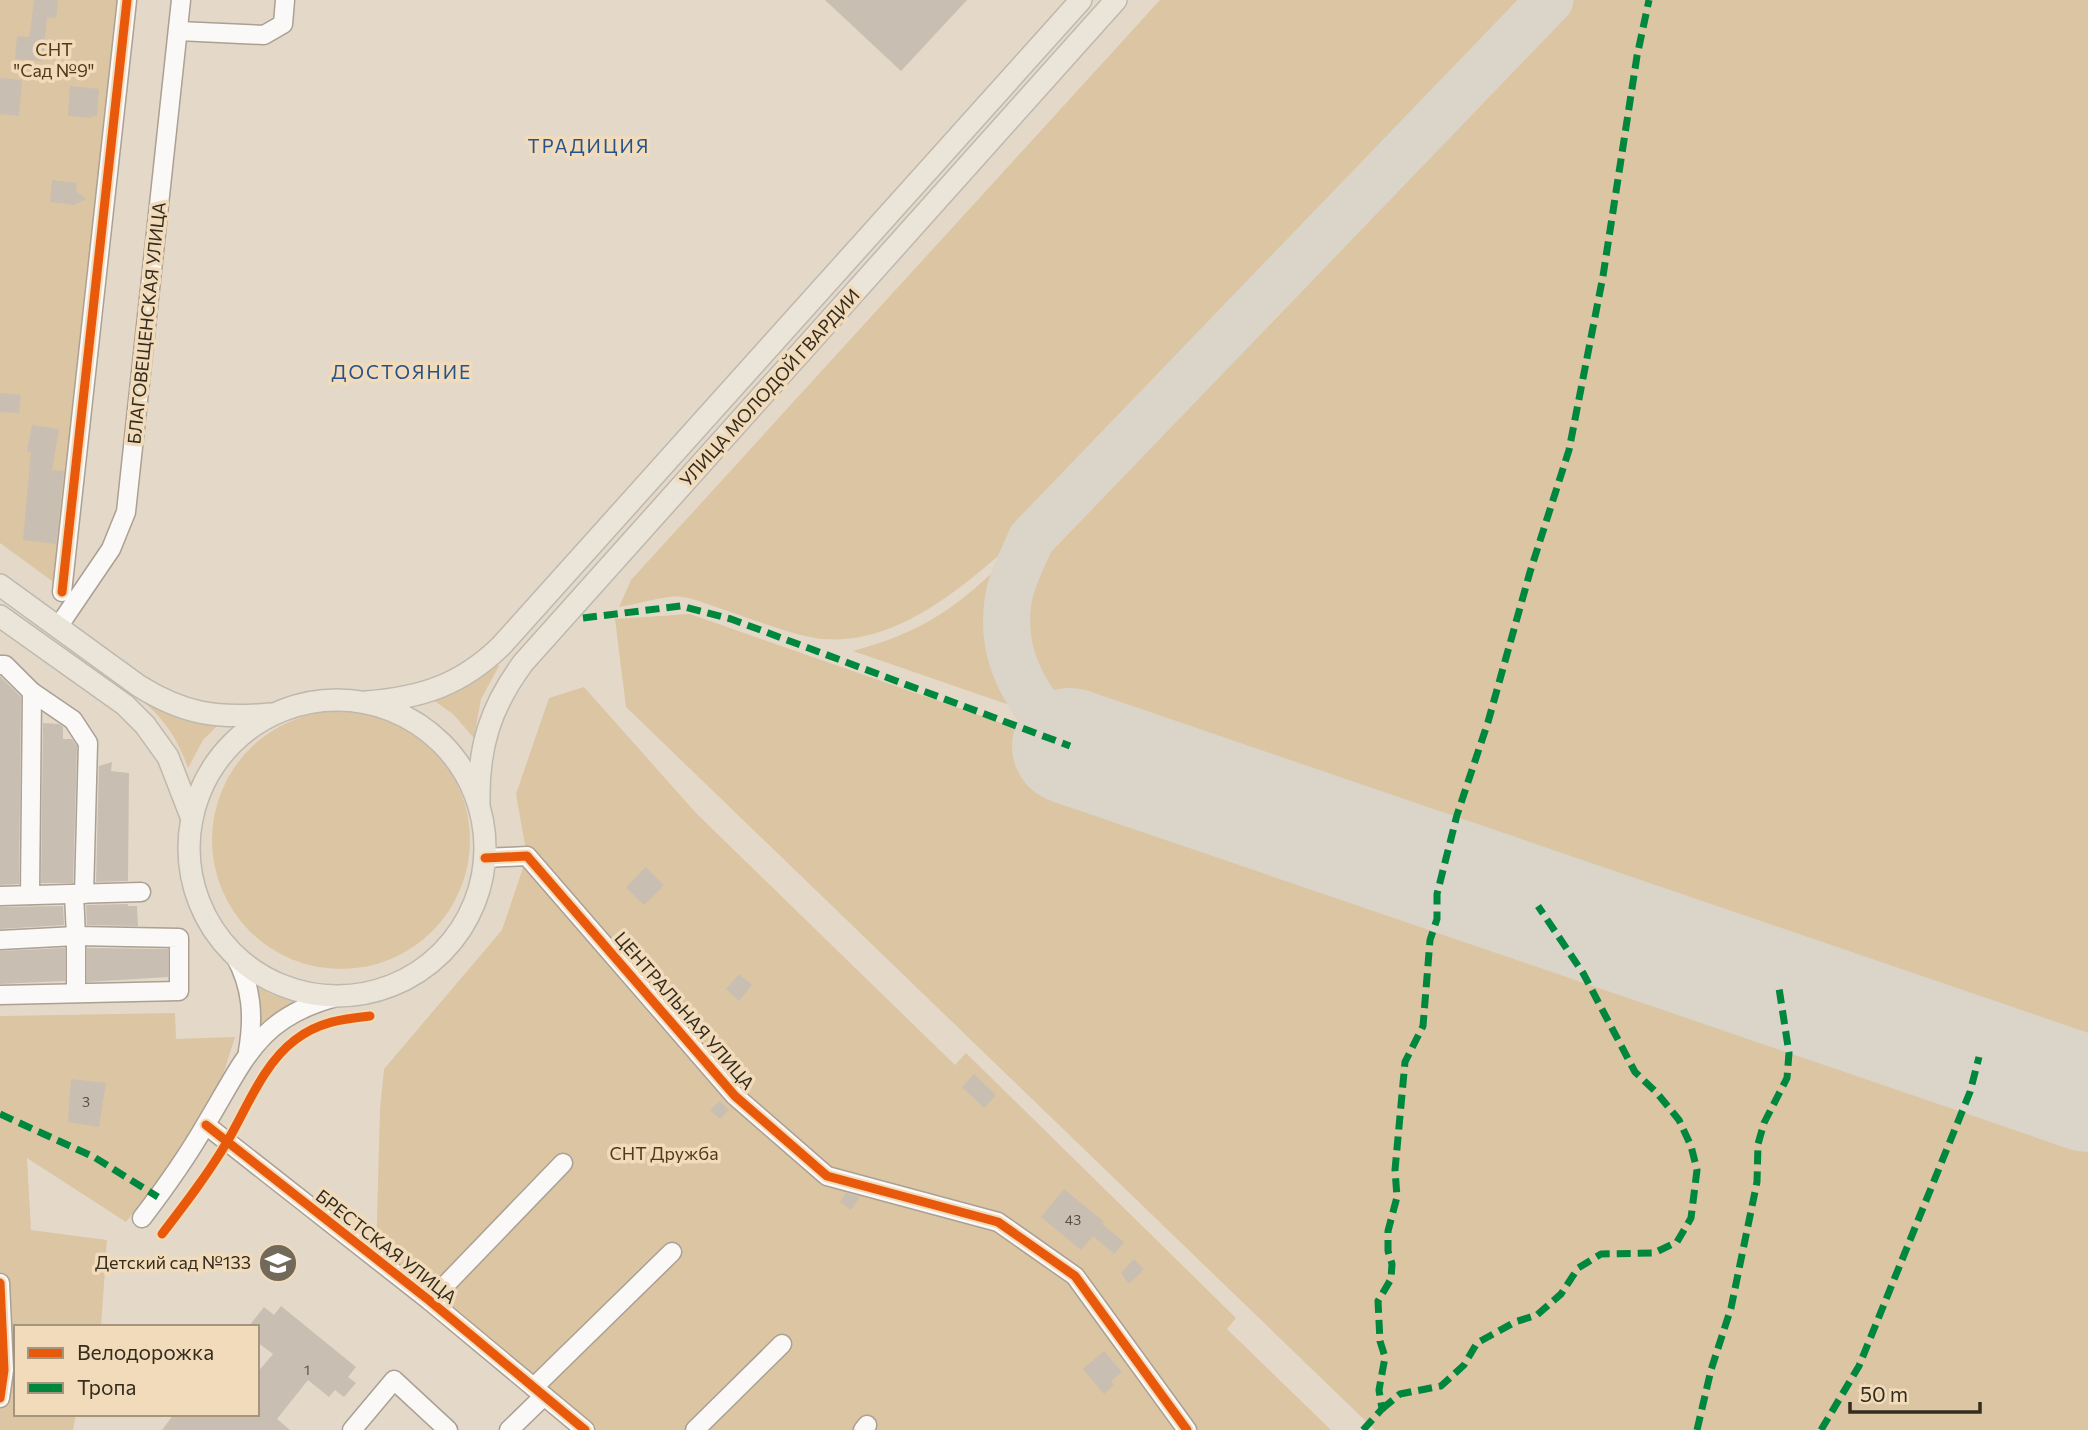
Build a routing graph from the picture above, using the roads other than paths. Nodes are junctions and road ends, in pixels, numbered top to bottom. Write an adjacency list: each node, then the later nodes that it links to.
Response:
1 (127, 0): 8 (street)
2 (181, 0): 6 (street, БЛАГОВЕЩЕНСКАЯ УЛИЦА)
3 (285, 0): 6 (street)
4 (1081, 0): 13 (main road, УЛИЦА МОЛОДОЙ ГВАРДИИ)
5 (1116, 0): 15 (main road, УЛИЦА МОЛОДОЙ ГВАРДИИ)
6 (178, 30): 10 (street, БЛАГОВЕЩЕНСКАЯ УЛИЦА)
7 (0, 584): 10 (main road)
8 (62, 592)
9 (0, 616): 16 (main road)
10 (58, 627): 14 (main road)
11 (0, 665): 12 (street)
12 (32, 692): 19 (street); 20 (street)
13 (366, 702): 14 (main road); 15 (main road)
14 (275, 713): 16 (main road)
15 (479, 803): 17 (main road)
16 (192, 819): 24 (main road)
17 (485, 858): 27 (main road); 43 (street, ЦЕНТРАЛЬНАЯ УЛИЦА)
18 (141, 892): 19 (street)
19 (79, 894): 20 (street); 22 (street)
20 (30, 895): 21 (street)
21 (0, 896)
22 (76, 936): 23 (street); 25 (street); 25 (street)
23 (0, 940)
24 (235, 956): 27 (main road); 28 (street)
25 (76, 993): 26 (street)
26 (0, 995)
27 (336, 997): 28 (street)
28 (248, 1052): 29 (street)
29 (206, 1125): 31 (street); 34 (street, БРЕСТСКАЯ УЛИЦА)
30 (563, 1163): 34 (street)
31 (142, 1218)
32 (673, 1252): 36 (street)
33 (0, 1283): 37 (street)
34 (430, 1301): 36 (street, БРЕСТСКАЯ УЛИЦА)
35 (782, 1344): 42 (street)
36 (539, 1392): 40 (street); 41 (street, БРЕСТСКАЯ УЛИЦА)
37 (0, 1398)
38 (352, 1430): 39 (street)
39 (448, 1430)
40 (509, 1430)
41 (585, 1430)
42 (695, 1430)
43 (1187, 1430)

